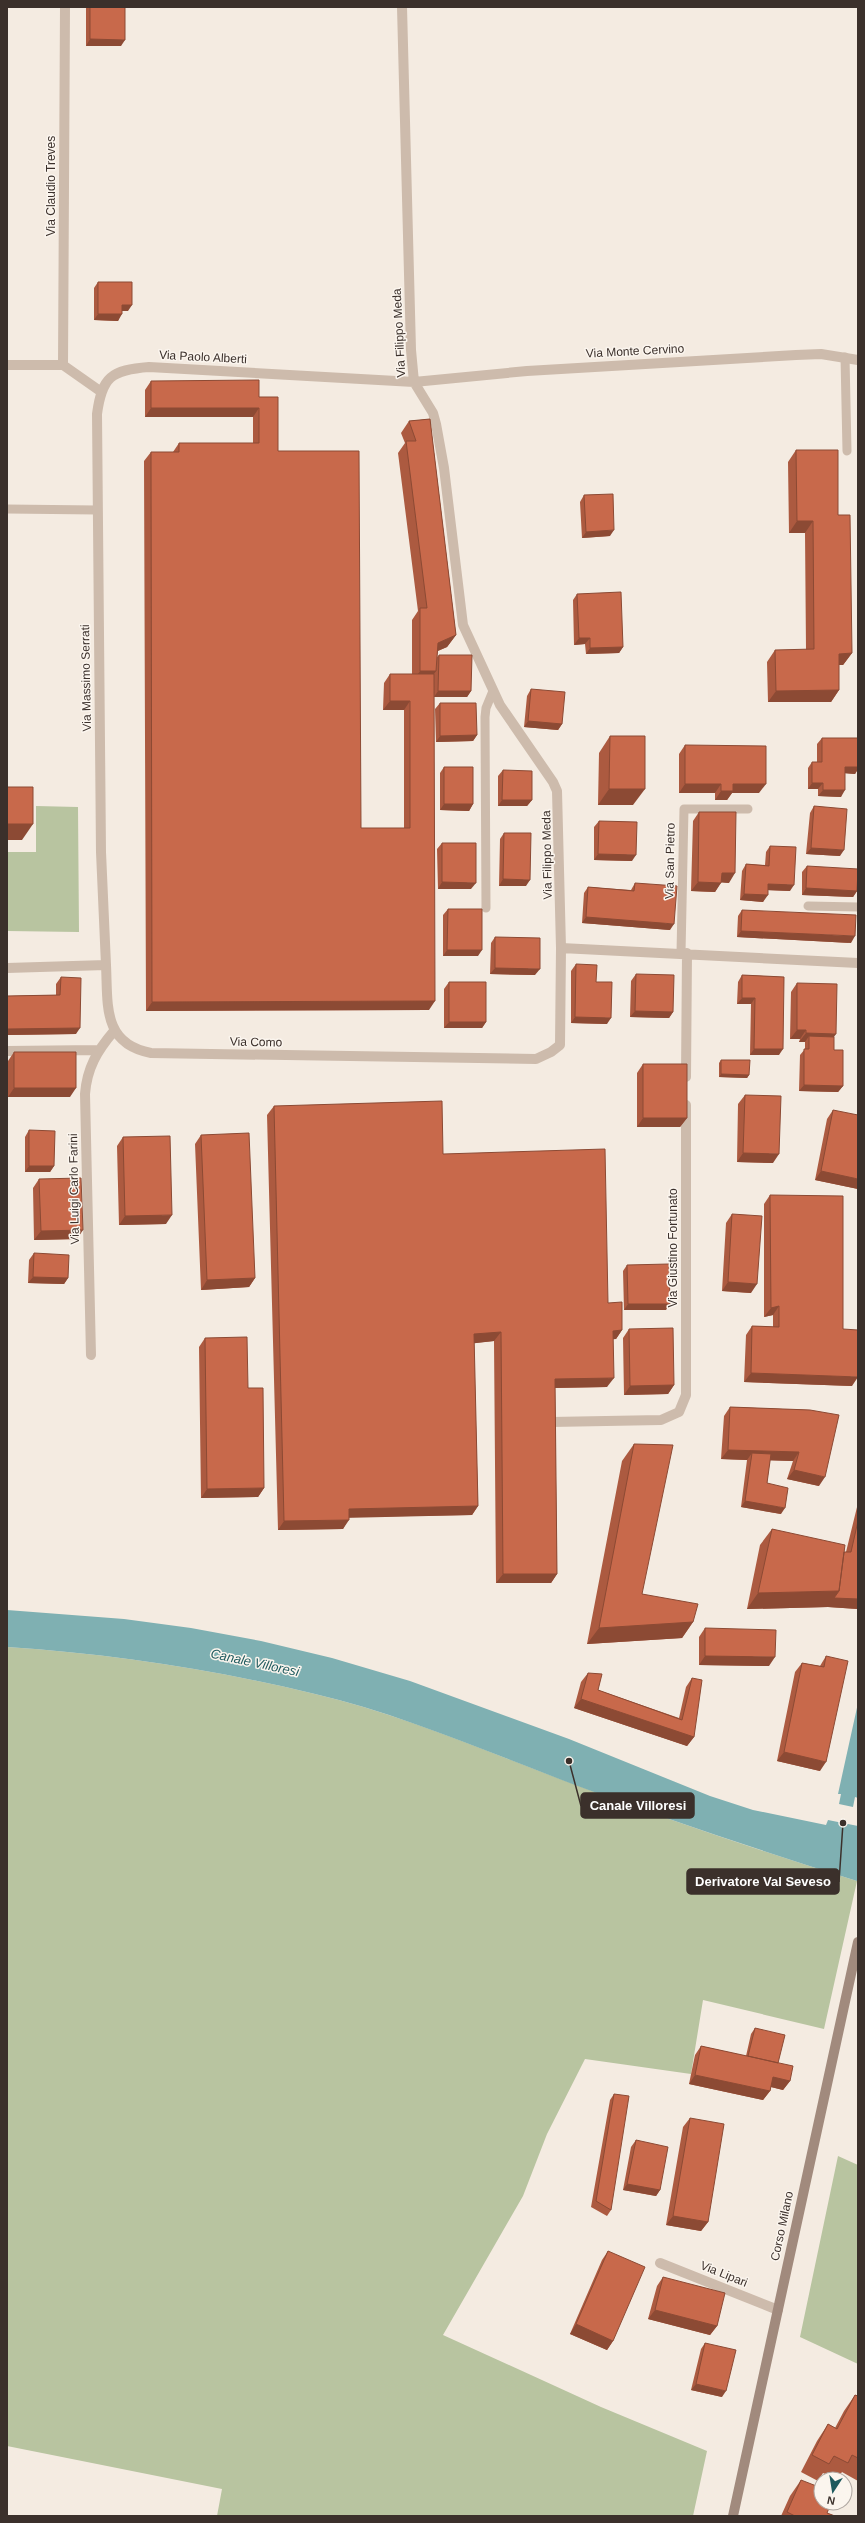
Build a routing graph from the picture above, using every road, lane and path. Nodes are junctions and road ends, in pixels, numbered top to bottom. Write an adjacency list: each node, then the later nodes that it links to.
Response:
1 (65, 7): 5 (street, Via Claudio Treves)
2 (402, 7): 7 (street, Via Filippo Meda)
3 (845, 358): 4 (street, Via Monte Cervino); 7 (street, Via Monte Cervino); 9 (lane)
4 (858, 360)
5 (62, 364): 6 (street); 8 (street)
6 (7, 365)
7 (414, 382): 8 (street, Via Paolo Alberti); 12 (street, Via Filippo Meda)
8 (100, 391): 11 (street, Via Massimo Serrati)
9 (847, 451)
10 (7, 509): 11 (lane)
11 (97, 510): 20 (street, Via Massimo Serrati)
12 (493, 691): 16 (lane); 17 (street, Via Filippo Meda)
13 (748, 809): 18 (lane, Via San Pietro)
14 (808, 906): 15 (lane)
15 (858, 907)
16 (486, 908)
17 (561, 948): 18 (street); 23 (street, Via Filippo Meda)
18 (684, 953): 19 (street); 27 (street, Via Giustino Fortunato)
19 (858, 962)
20 (106, 965): 21 (street); 22 (street)
21 (7, 968)
22 (114, 1031): 23 (street, Via Como); 24 (street, Via Luigi Carlo Farini)
23 (561, 1038)
24 (98, 1050): 25 (street); 26 (street, Via Luigi Carlo Farini)
25 (7, 1051)
26 (91, 1355)
27 (551, 1422)
28 (858, 1942): 30 (main road, Corso Milano)
29 (660, 2263): 30 (street, Via Lipari)
30 (778, 2310): 31 (main road, Corso Milano)
31 (733, 2516)

